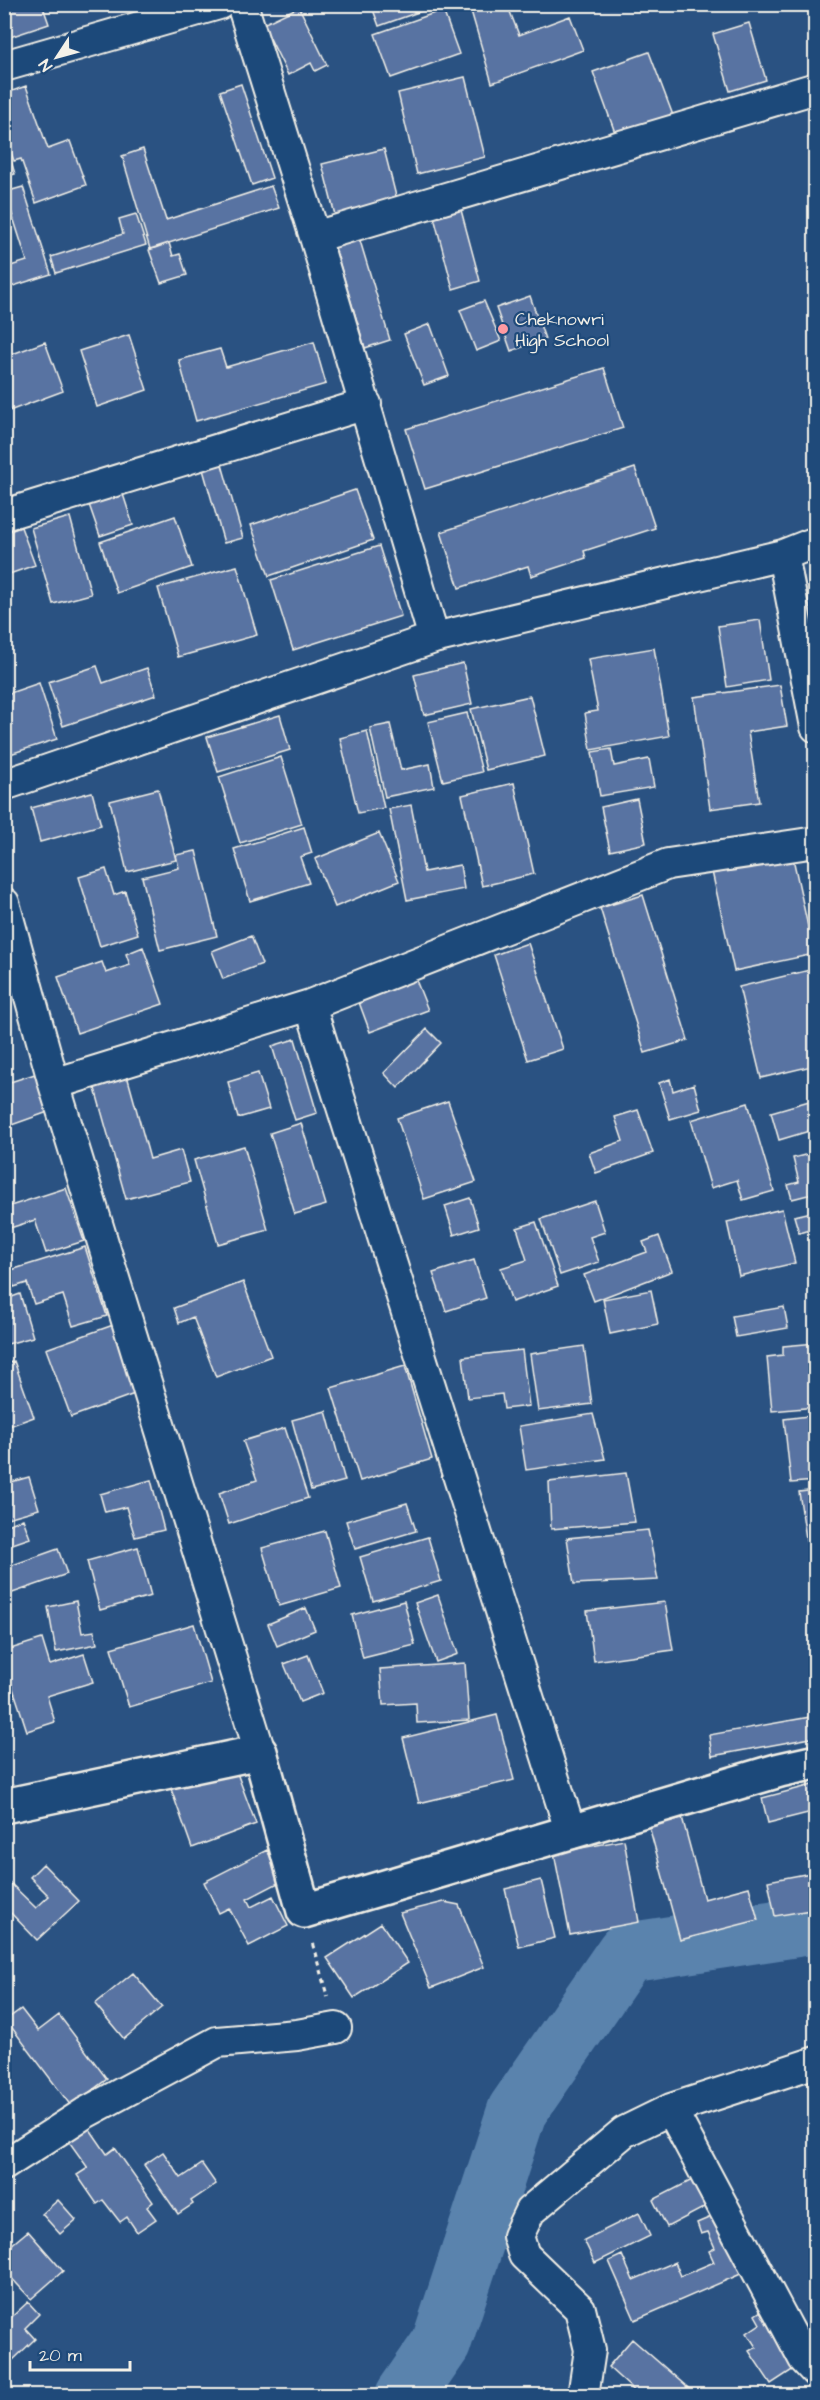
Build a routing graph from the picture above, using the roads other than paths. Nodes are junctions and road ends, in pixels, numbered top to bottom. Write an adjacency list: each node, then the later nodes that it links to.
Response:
1 (219, 4): 3 (street)
2 (242, 4): 5 (street)
3 (4, 66)
4 (816, 88): 5 (street)
5 (315, 237): 6 (street)
6 (366, 404): 7 (street); 10 (street)
7 (4, 514)
8 (816, 542): 9 (street)
9 (783, 555): 10 (street); 11 (street)
10 (434, 638): 12 (street)
11 (816, 727)
12 (4, 785)
13 (816, 842): 15 (street)
14 (4, 903): 16 (street)
15 (310, 1005): 16 (street); 20 (street)
16 (54, 1084): 17 (street)
17 (260, 1752): 19 (street); 20 (street)
18 (816, 1762): 20 (street)
19 (4, 1806)
20 (571, 1833)
21 (336, 2028): 24 (street)
22 (816, 2062): 23 (street)
23 (671, 2109): 25 (street); 26 (street)
24 (4, 2165)
25 (816, 2372)
26 (583, 2396)

